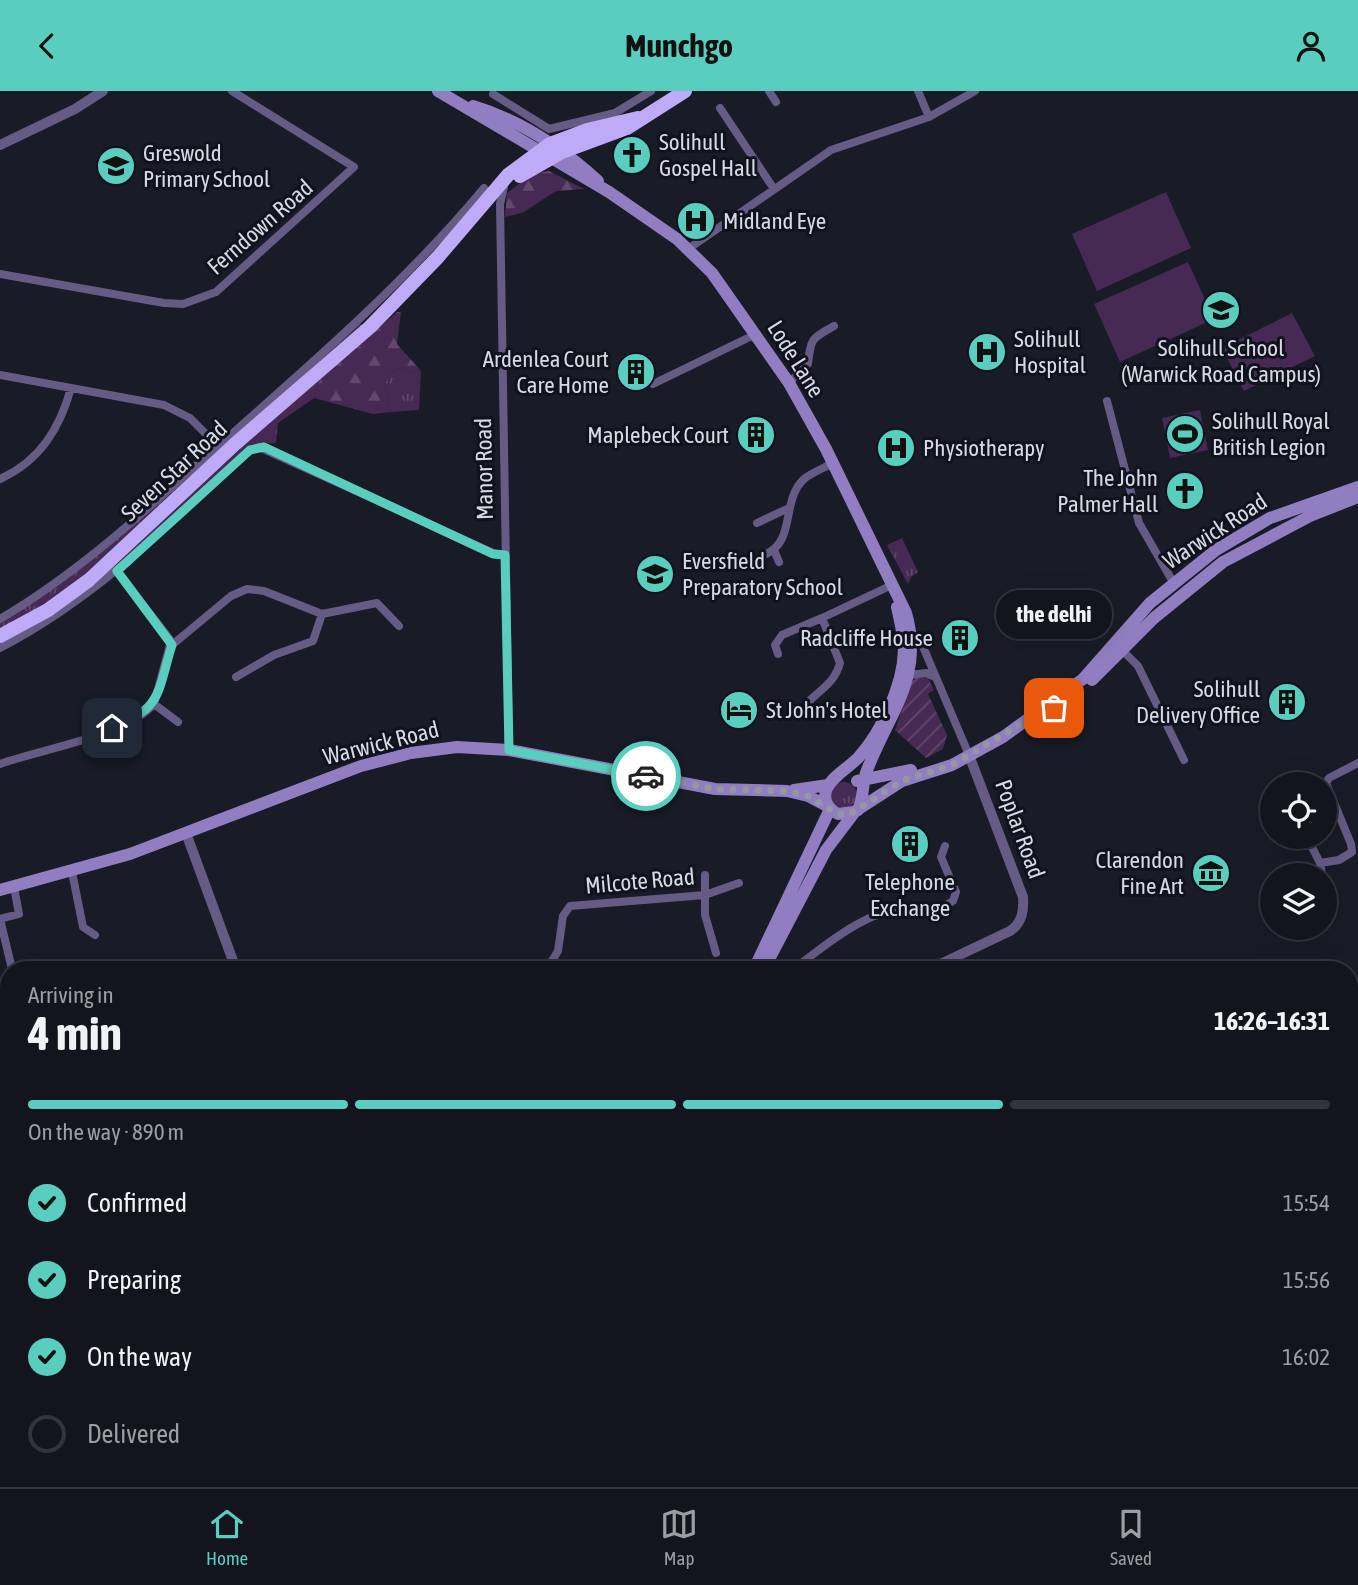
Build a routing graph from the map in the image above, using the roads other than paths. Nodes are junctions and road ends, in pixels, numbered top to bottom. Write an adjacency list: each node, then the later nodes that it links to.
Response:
1 (103, 91): 16 (street)
2 (232, 91): 24 (street, Ferndown Road)
3 (438, 91): 9 (main road, Lode Lane)
4 (651, 91): 8 (street)
5 (685, 91): 13 (highway)
6 (918, 91): 12 (street)
7 (975, 91): 12 (street)
8 (494, 93): 11 (street)
9 (460, 102): 11 (main road, Lode Lane); 14 (main road, Lode Lane)
10 (720, 108): 20 (street)
11 (487, 110): 17 (main road, Lode Lane)
12 (929, 117): 20 (street)
13 (638, 118): 15 (highway); 17 (highway)
14 (518, 139): 17 (main road, Lode Lane); 19 (main road)
15 (583, 144): 17 (highway); 18 (main road)
16 (0, 145)
17 (550, 152): 18 (main road, Lode Lane); 19 (highway, Seven Star Road); 21 (main road, Lode Lane)
18 (579, 165): 21 (main road, Lode Lane)
19 (506, 181): 22 (highway, Seven Star Road)
20 (774, 189): 23 (street)
21 (609, 192): 23 (main road, Lode Lane)
22 (492, 197): 25 (highway, Seven Star Road); 42 (street, Manor Road)
23 (688, 249): 27 (main road, Lode Lane)
24 (0, 274)
25 (365, 322): 33 (street, Seven Star Road); 53 (highway, Seven Star Road)
26 (834, 326): 29 (street)
27 (756, 334): 29 (main road, Lode Lane); 30 (street)
28 (0, 375): 31 (street)
29 (789, 383): 34 (main road, Lode Lane)
30 (653, 384)
31 (71, 388): 33 (street); 35 (street)
32 (1107, 401): 47 (street)
33 (218, 446): 50 (street, Seven Star Road)
34 (833, 463): 38 (street); 46 (main road, Lode Lane)
35 (0, 479)
36 (1358, 487): 41 (main road, Warwick Road)
37 (1358, 497): 40 (main road, Warwick Road)
38 (789, 508): 39 (street); 43 (street)
39 (757, 523)
40 (1288, 527): 41 (main road); 44 (main road, Warwick Road)
41 (1220, 547): 44 (main road); 47 (main road, Warwick Road)
42 (505, 555): 45 (street, Seven Star Road); 65 (street, Manor Road)
43 (779, 562)
44 (1223, 562): 47 (main road, Warwick Road)
45 (117, 571): 54 (street); 56 (street, Seven Star Road)
46 (893, 587): 49 (street); 52 (main road, Lode Lane); 71 (main road, Lode Lane)
47 (1178, 588): 55 (main road, Warwick Road)
48 (322, 614): 51 (street); 54 (street); 59 (street)
49 (822, 618): 57 (street); 62 (street)
50 (0, 619)
51 (399, 626)
52 (912, 633): 58 (main road, Lode Lane); 60 (street)
53 (0, 636)
54 (172, 645): 61 (street)
55 (1119, 646): 66 (main road, Warwick Road); 67 (street)
56 (0, 648)
57 (778, 653)
58 (910, 675): 60 (street); 64 (main road, Lode Lane)
59 (236, 677)
60 (935, 677): 66 (street)
61 (153, 704): 63 (street); 69 (street)
62 (803, 713)
63 (178, 722)
64 (884, 736): 70 (main road); 72 (main road, Lode Lane)
65 (509, 750): 73 (main road, Warwick Road); 76 (main road, Warwick Road)
66 (969, 755): 70 (main road, Warwick Road); 75 (main road, Warwick Road); 94 (street, Poplar Road)
67 (1184, 760)
68 (1358, 763): 79 (street)
69 (0, 764)
70 (900, 773): 72 (main road, Warwick Road)
71 (831, 782): 72 (main road); 73 (main road, Warwick Road); 74 (main road)
72 (861, 784): 75 (main road)
73 (787, 791): 74 (main road, Warwick Road)
74 (829, 808): 75 (main road); 91 (main road)
75 (856, 811): 92 (main road)
76 (186, 833): 80 (main road, Warwick Road); 89 (street)
77 (945, 846): 93 (street)
78 (1313, 849): 79 (street)
79 (1320, 863)
80 (72, 872): 83 (main road, Warwick Road); 86 (street)
81 (705, 875): 85 (street)
82 (739, 883): 85 (street, Milcote Road)
83 (14, 887): 84 (main road, Warwick Road); 88 (street)
84 (0, 890)
85 (705, 895): 87 (street); 90 (street, Milcote Road)
86 (95, 935)
87 (716, 953)
88 (10, 961)
89 (233, 961)
90 (552, 961)
91 (758, 961)
92 (768, 961)
93 (805, 961)
94 (947, 961)

